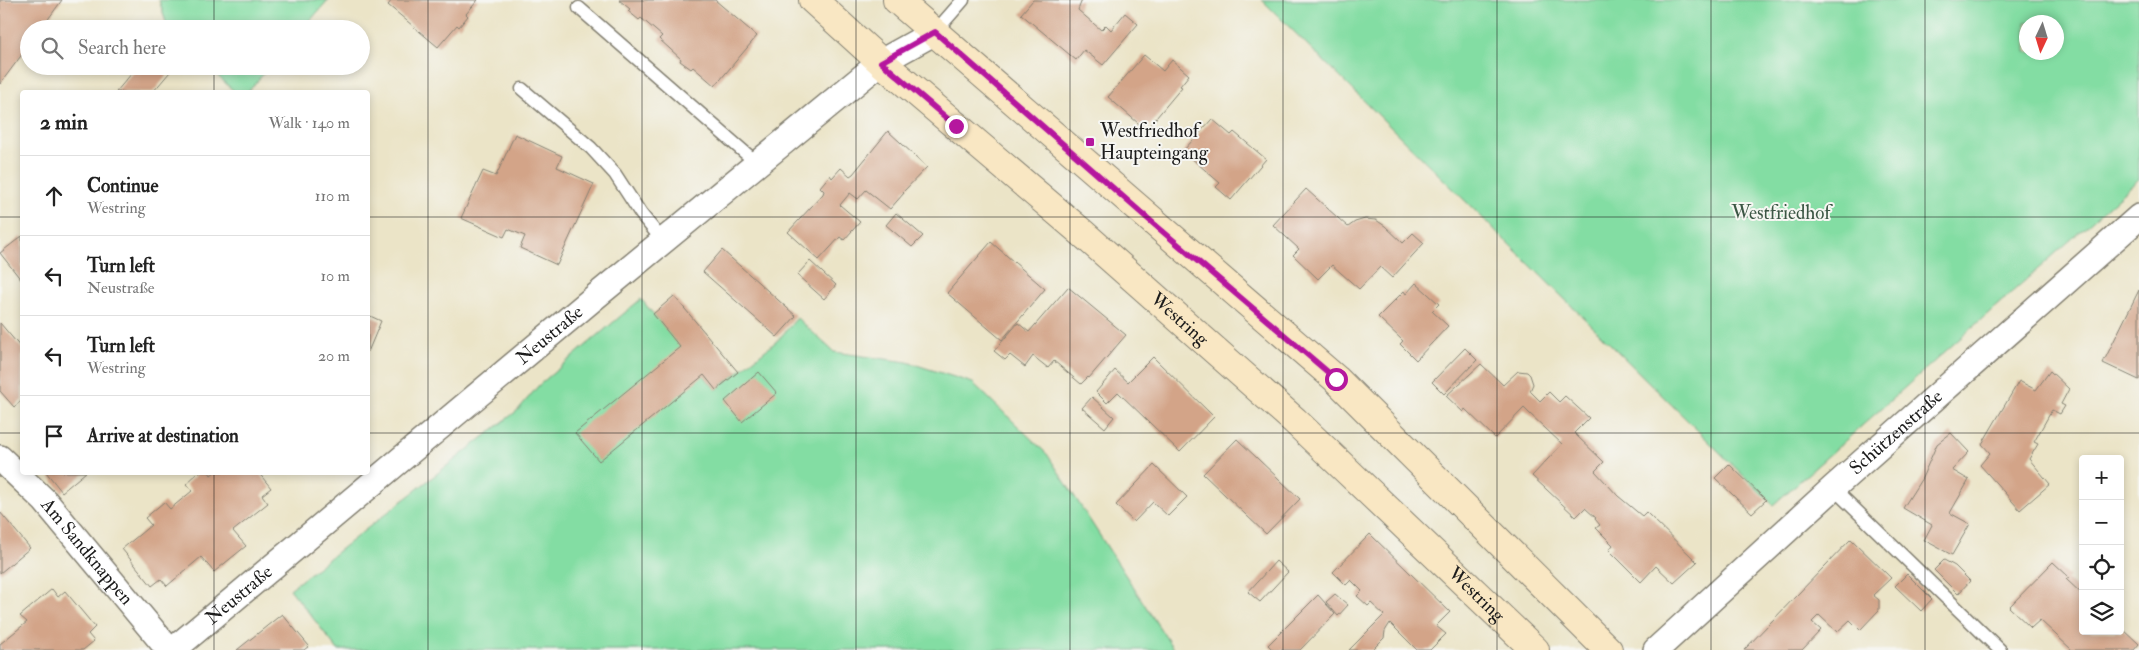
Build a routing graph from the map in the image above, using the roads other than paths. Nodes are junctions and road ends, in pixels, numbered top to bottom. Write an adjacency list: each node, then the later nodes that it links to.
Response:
1 (814, 0): 6 (main road, Westring)
2 (897, 0): 5 (main road)
3 (963, 0): 5 (lane)
4 (579, 8): 8 (lane)
5 (935, 32): 6 (street, Neustraße); 16 (main road)
6 (881, 62): 8 (street, Neustraße); 15 (main road, Westring)
7 (522, 89): 10 (lane)
8 (758, 164): 10 (street, Neustraße)
9 (2139, 217): 12 (street, Schützenstraße)
10 (663, 241): 14 (street, Neustraße)
11 (0, 458): 13 (street, Am Sandknappen)
12 (1833, 488): 17 (street, Schützenstraße); 18 (lane)
13 (169, 650)
14 (173, 650)
15 (1535, 650)
16 (1608, 650)
17 (1656, 650)
18 (2000, 650)

